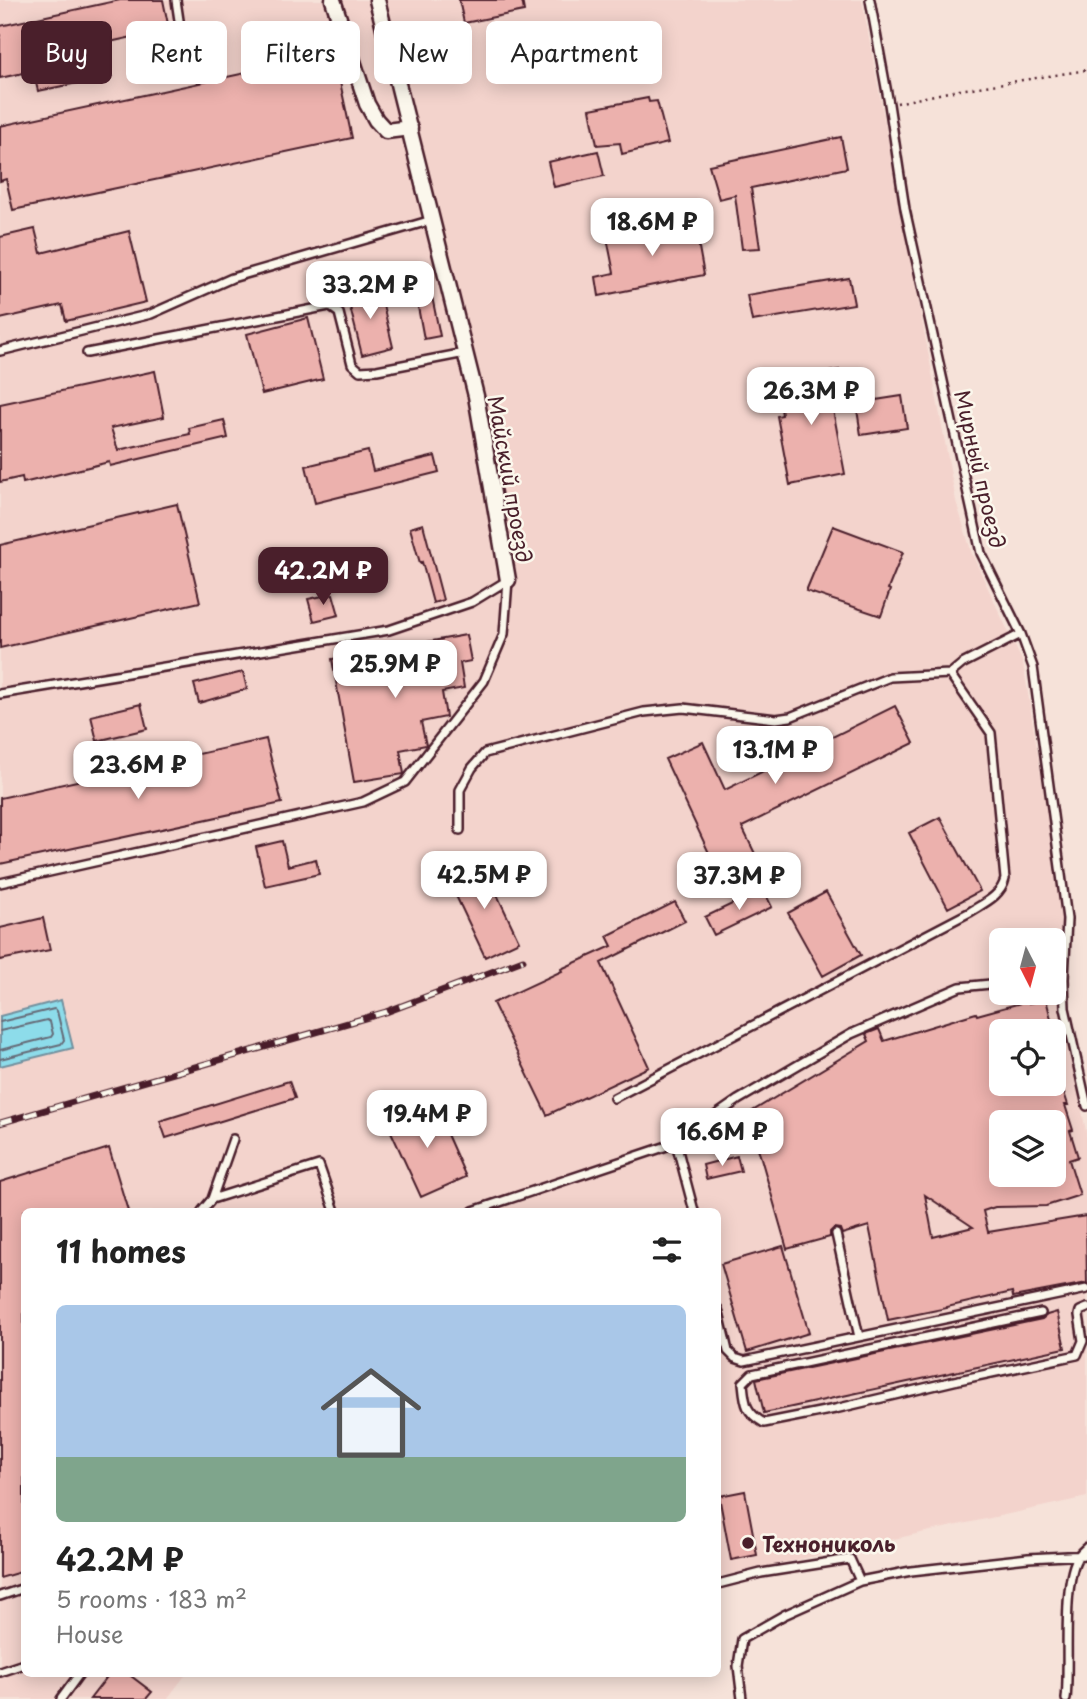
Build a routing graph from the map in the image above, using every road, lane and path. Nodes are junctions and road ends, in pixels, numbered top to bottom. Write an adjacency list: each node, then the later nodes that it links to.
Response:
1 (176, 0): 5 (lane)
2 (333, 0): 8 (street)
3 (377, 0): 8 (street, Майский проезд)
4 (870, 0): 7 (lane, Мирный проезд)
5 (179, 21)
6 (1087, 70): 7 (path)
7 (889, 104): 14 (lane, Мирный проезд)
8 (410, 128): 9 (street, Майский проезд)
9 (432, 220): 10 (lane); 12 (street, Майский проезд)
10 (0, 351)
11 (87, 353): 12 (lane)
12 (465, 353): 13 (street, Майский проезд)
13 (508, 580): 16 (lane, Майский проезд); 18 (lane)
14 (1021, 634): 15 (lane); 19 (lane, Мирный проезд)
15 (950, 674): 17 (lane); 22 (lane)
16 (0, 694)
17 (460, 830)
18 (0, 883)
19 (1066, 939)
20 (989, 984): 25 (lane)
21 (1065, 1005): 23 (lane, Мирный проезд)
22 (614, 1098)
23 (1087, 1106)
24 (233, 1139): 26 (lane)
25 (676, 1143): 29 (lane); 30 (lane)
26 (212, 1199): 27 (lane); 28 (lane)
27 (204, 1208)
28 (334, 1208)
29 (482, 1208)
30 (693, 1208)
31 (836, 1234): 36 (lane)
32 (1087, 1289): 36 (lane)
33 (1087, 1308): 34 (lane)
34 (1041, 1313)
35 (721, 1323): 36 (lane)
36 (859, 1337)
37 (1087, 1547): 38 (lane)
38 (1083, 1555): 39 (lane); 48 (lane)
39 (860, 1581): 40 (lane); 47 (lane)
40 (721, 1583)
41 (21, 1589): 42 (lane)
42 (0, 1596)
43 (21, 1665): 44 (lane)
44 (0, 1672)
45 (77, 1677): 46 (lane)
46 (61, 1699)
47 (742, 1699)
48 (1066, 1699)

